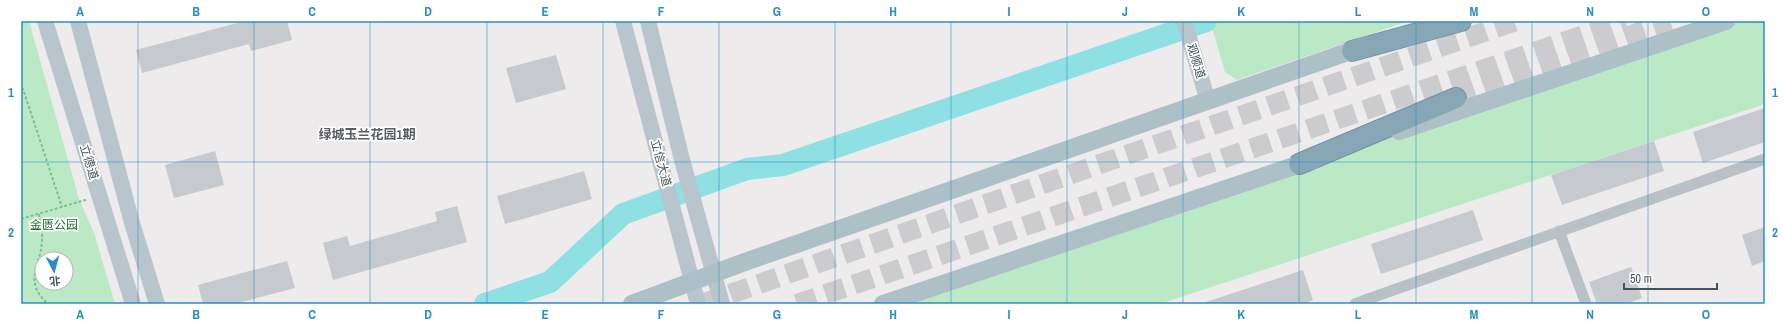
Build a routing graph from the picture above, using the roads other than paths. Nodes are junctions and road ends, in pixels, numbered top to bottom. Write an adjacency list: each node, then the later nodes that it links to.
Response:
1 (45, 21): 20 (street, 立德道)
2 (78, 21): 21 (street, 立德道)
3 (623, 21): 18 (street, 立信大道)
4 (648, 21): 17 (street, 立信大道)
5 (1184, 21): 10 (street, 观顺道)
6 (1189, 21): 10 (street, 观顺道)
7 (1442, 21): 11 (main road)
8 (1461, 21): 11 (highway)
9 (1726, 21): 15 (main road)
10 (1192, 39): 13 (street, 观顺道)
11 (1352, 50): 13 (main road)
12 (1456, 98): 15 (highway)
13 (1211, 100): 17 (main road)
14 (1765, 160): 16 (street)
15 (1299, 164): 25 (main road)
16 (1558, 232): 19 (street); 27 (street)
17 (713, 275): 18 (main road); 24 (street, 立信大道)
18 (692, 282): 22 (main road); 23 (street, 立信大道)
19 (1368, 302): 26 (street)
20 (133, 304)
21 (157, 304)
22 (632, 304)
23 (698, 304)
24 (722, 304)
25 (883, 304)
26 (1355, 304)
27 (1586, 304)

